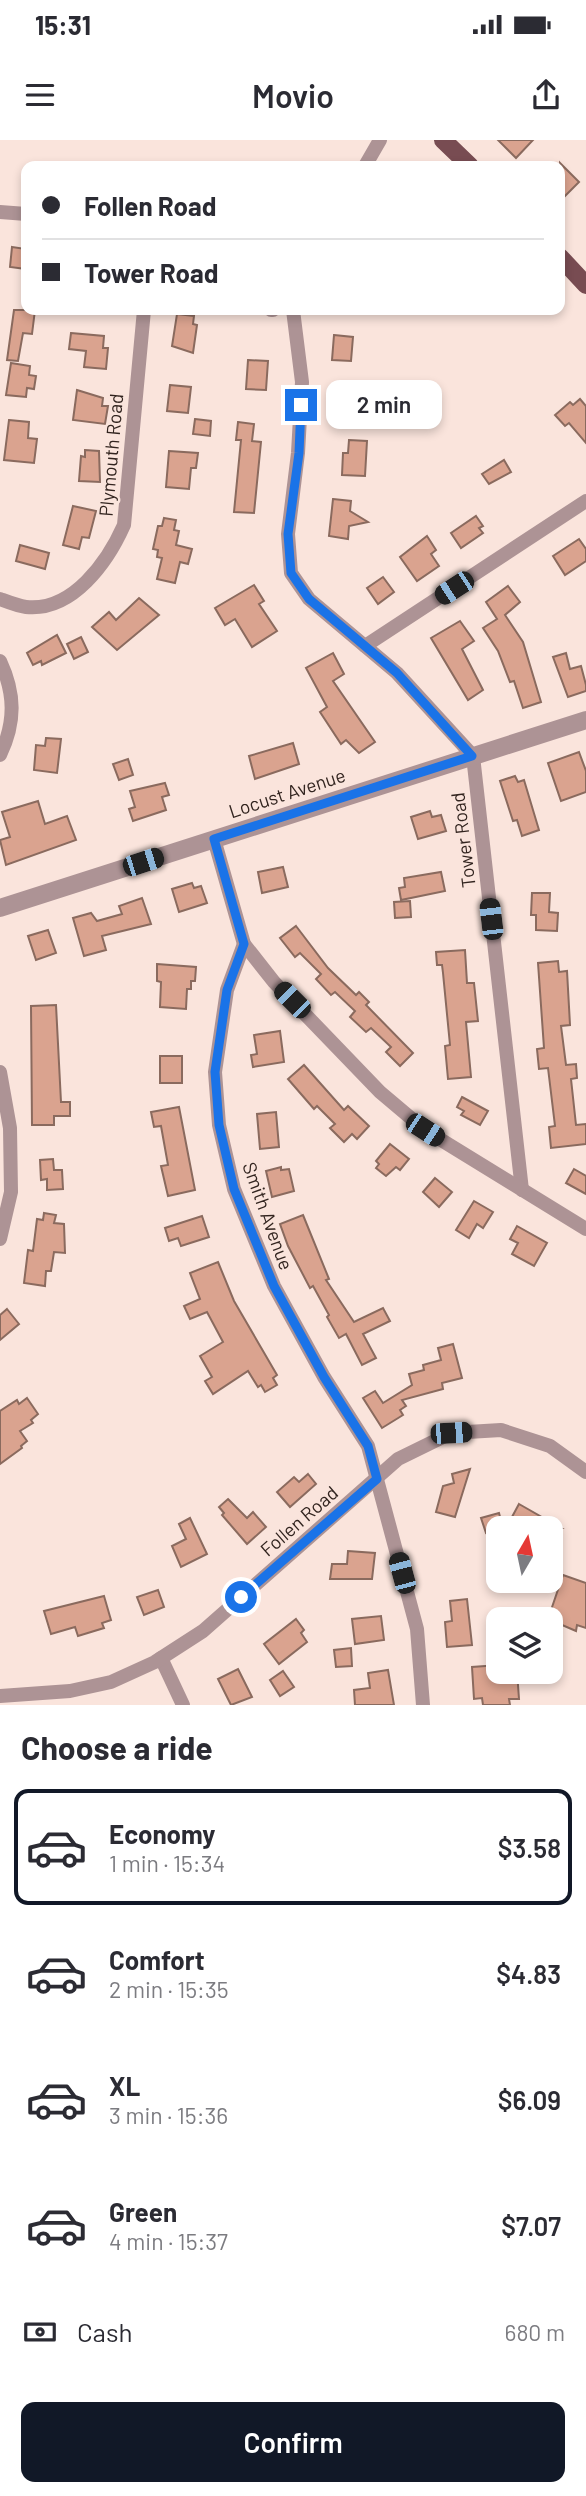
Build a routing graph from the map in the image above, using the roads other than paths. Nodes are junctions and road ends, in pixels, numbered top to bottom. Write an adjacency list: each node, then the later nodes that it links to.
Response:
1 (380, 140): 3 (street)
2 (443, 140): 4 (main road)
3 (368, 161)
4 (465, 161)
5 (0, 212): 6 (street)
6 (21, 214)
7 (565, 262): 8 (main road)
8 (586, 285)
9 (144, 315): 12 (street, Plymouth Road)
10 (294, 315): 13 (street)
11 (586, 501): 13 (street)
12 (0, 600)
13 (365, 646): 17 (street)
14 (0, 660): 16 (street)
15 (586, 720): 17 (street, Locust Avenue)
16 (0, 755)
17 (472, 756): 18 (street, Locust Avenue); 23 (street, Tower Road)
18 (214, 839): 19 (street, Locust Avenue); 20 (street)
19 (0, 908)
20 (244, 944): 23 (street); 27 (street, Smith Avenue)
21 (0, 1072): 22 (street)
22 (2, 1093): 25 (street)
23 (522, 1190): 24 (street)
24 (586, 1229)
25 (0, 1239)
26 (586, 1472): 27 (street, Follen Road)
27 (377, 1479): 28 (street, Follen Road); 31 (street, Smith Avenue)
28 (161, 1658): 29 (street, Follen Road); 30 (street)
29 (0, 1696)
30 (183, 1705)
31 (423, 1705)

